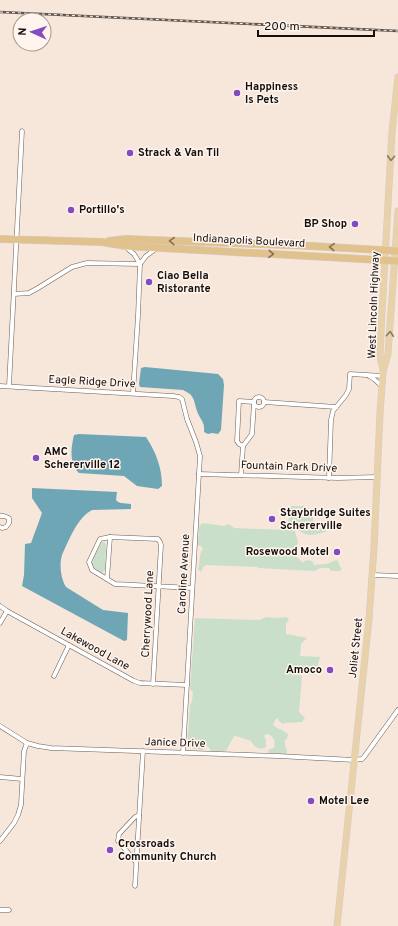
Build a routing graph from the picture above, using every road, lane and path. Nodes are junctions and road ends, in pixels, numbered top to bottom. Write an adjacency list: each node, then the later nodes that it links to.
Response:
1 (398, 77): 9 (main road, West Lincoln Highway, one-way to 9)
2 (22, 131): 5 (street)
3 (398, 211): 10 (main road, West Lincoln Highway)
4 (0, 239): 5 (highway, Indianapolis Boulevard)
5 (17, 239): 6 (highway, Indianapolis Boulevard); 14 (street)
6 (102, 242): 7 (highway, Indianapolis Boulevard); 9 (highway, Indianapolis Boulevard, one-way to 6)
7 (126, 246): 8 (highway, Indianapolis Boulevard); 13 (street)
8 (158, 248): 11 (highway, Indianapolis Boulevard, one-way to 11); 13 (street)
9 (385, 251): 10 (highway, Indianapolis Boulevard); 11 (main road, West Lincoln Highway)
10 (397, 251): 12 (main road, West Lincoln Highway)
11 (385, 260): 12 (highway, Indianapolis Boulevard); 15 (main road, West Lincoln Highway)
12 (396, 261): 15 (main road, West Lincoln Highway, one-way to 12)
13 (140, 264): 14 (street); 20 (street)
14 (14, 294): 18 (street)
15 (383, 374): 16 (street); 19 (main road, Joliet Street)
16 (365, 375): 19 (street); 24 (street)
17 (0, 386): 18 (street, Eagle Ridge Drive)
18 (9, 386): 20 (street, Eagle Ridge Drive)
19 (382, 387): 29 (main road, Joliet Street)
20 (134, 393): 21 (street, Eagle Ridge Drive)
21 (182, 399): 26 (street, Caroline Avenue)
22 (254, 402): 23 (street); 23 (street); 25 (street); 25 (street)
23 (264, 402): 24 (street)
24 (336, 407): 28 (street)
25 (243, 446): 27 (street)
26 (200, 474): 27 (street, Fountain Park Drive); 37 (street, Caroline Avenue)
27 (241, 475): 28 (street, Fountain Park Drive)
28 (329, 478): 29 (street, Fountain Park Drive)
29 (377, 478): 33 (main road, Joliet Street)
30 (0, 516): 31 (street)
31 (0, 527)
32 (110, 537): 35 (street); 35 (street); 36 (street, Cherrywood Lane)
33 (372, 575): 34 (street); 50 (main road, Joliet Street)
34 (398, 576)
35 (107, 579): 36 (street)
36 (159, 586): 37 (street); 43 (street, Cherrywood Lane)
37 (192, 588): 44 (street, Caroline Avenue)
38 (0, 606): 39 (street, Lakewood Lane)
39 (6, 610): 40 (street); 41 (street, Lakewood Lane)
40 (0, 623)
41 (69, 645): 42 (street); 43 (street, Lakewood Lane)
42 (54, 676)
43 (153, 684): 44 (street, Lakewood Lane)
44 (187, 685): 49 (street, Caroline Avenue)
45 (398, 710): 50 (street)
46 (0, 726): 47 (street, Janice Drive)
47 (26, 743): 48 (street, Janice Drive); 52 (street)
48 (143, 751): 49 (street, Janice Drive); 53 (street)
49 (183, 753): 50 (street, Janice Drive)
50 (354, 760): 59 (main road, Joliet Street)
51 (0, 777): 52 (street)
52 (22, 779): 54 (street)
53 (139, 815): 55 (street); 55 (street)
54 (0, 842)
55 (136, 862): 56 (street)
56 (135, 886)
57 (0, 910): 58 (street)
58 (9, 910)
59 (337, 926)

